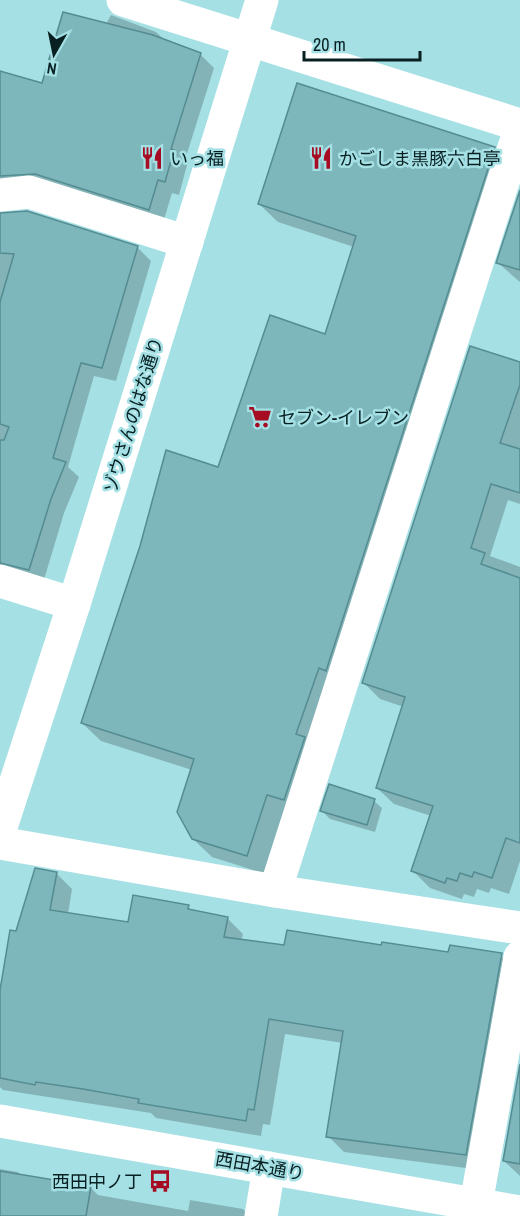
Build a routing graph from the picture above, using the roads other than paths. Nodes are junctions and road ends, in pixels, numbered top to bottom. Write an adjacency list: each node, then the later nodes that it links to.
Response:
1 (123, 0): 3 (street)
2 (262, 0): 3 (street, ゾウさんのはな通り)
3 (250, 39): 4 (street); 6 (street, ゾウさんのはな通り)
4 (520, 127): 11 (street)
5 (0, 195): 6 (street)
6 (187, 242): 8 (street, ゾウさんのはな通り)
7 (0, 581): 8 (street)
8 (74, 604): 9 (street, ゾウさんのはな通り)
9 (0, 830)
10 (0, 843): 11 (street)
11 (275, 891): 12 (street)
12 (520, 928)
13 (520, 957): 16 (street)
14 (0, 1121): 15 (street, 西田本通り)
15 (269, 1168): 16 (street, 西田本通り); 18 (street)
16 (476, 1204): 17 (street, 西田本通り)
17 (520, 1212)
18 (261, 1216)

